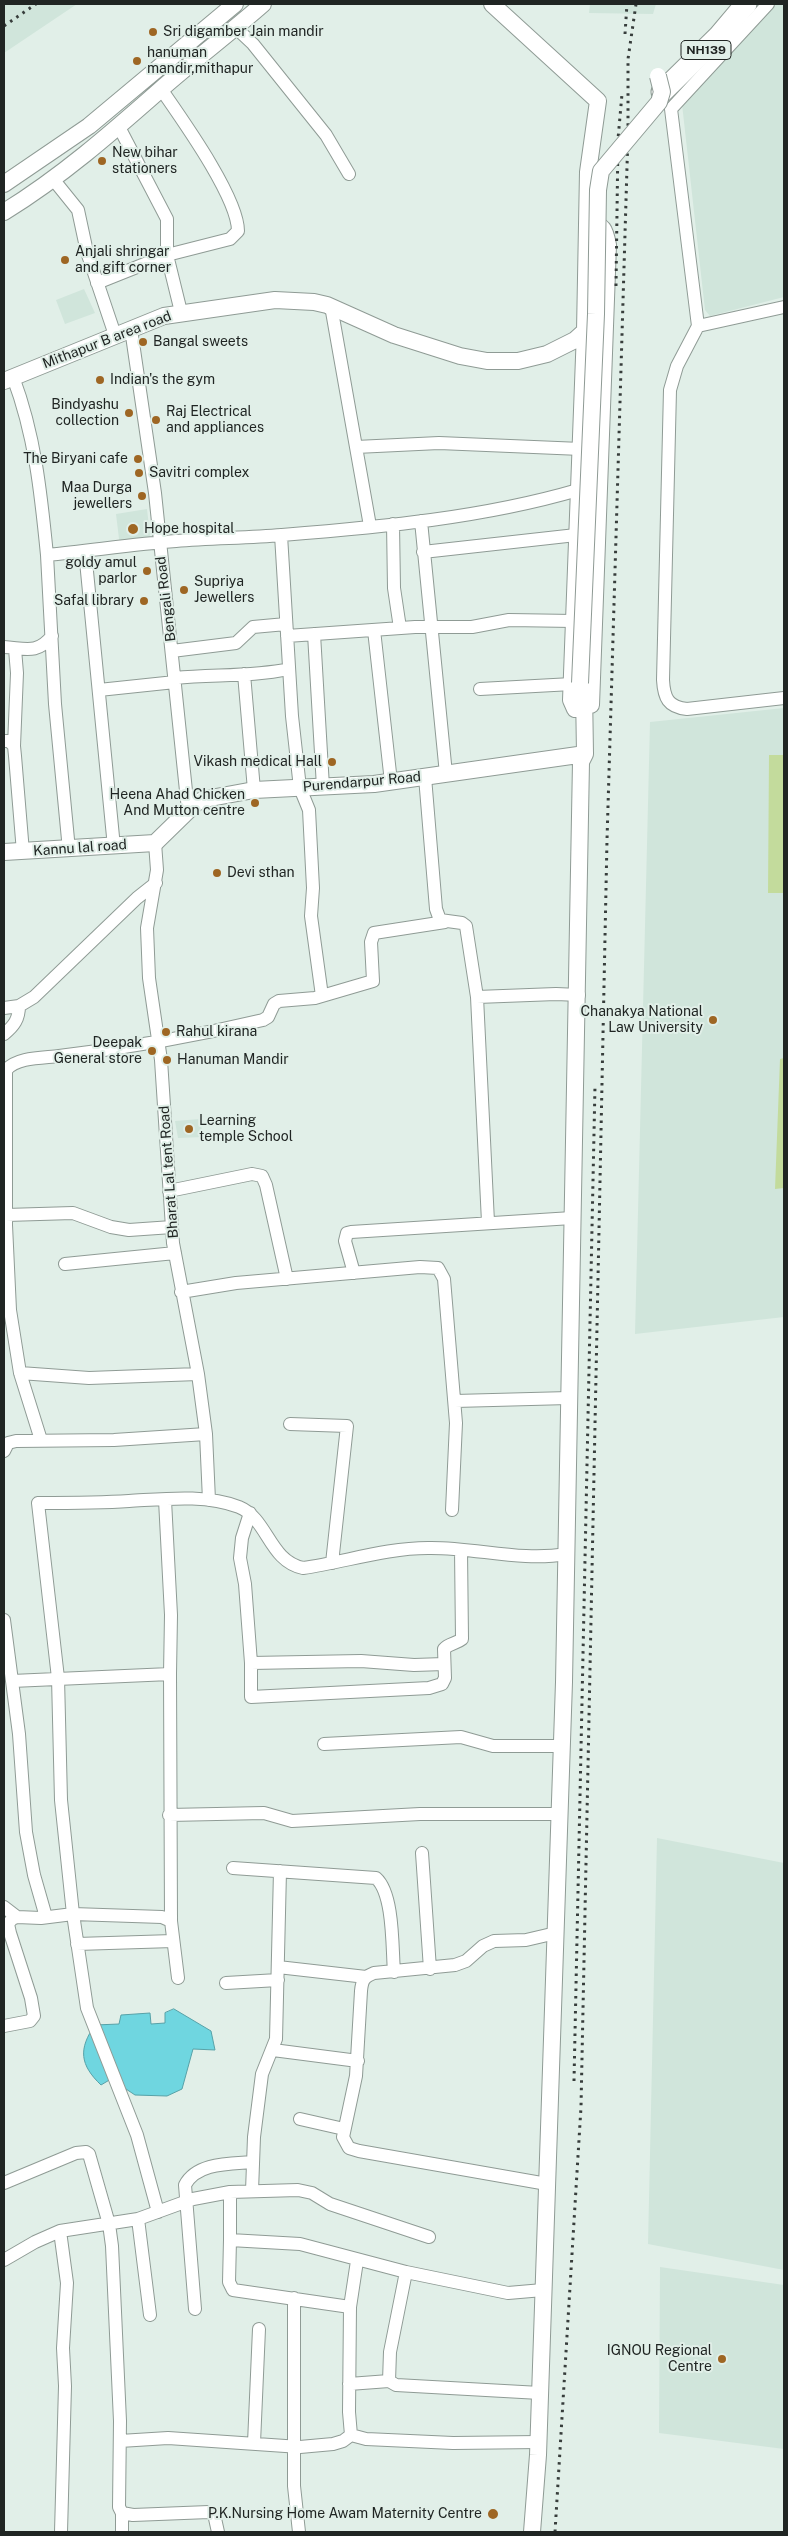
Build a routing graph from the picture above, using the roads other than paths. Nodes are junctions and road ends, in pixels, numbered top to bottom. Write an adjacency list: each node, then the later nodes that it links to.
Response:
1 (235, 4): 13 (street)
2 (263, 4): 7 (street)
3 (492, 4): 15 (street)
4 (731, 4): 8 (highway, NH139)
5 (746, 4): 8 (highway, NH139)
6 (768, 4): 21 (street)
7 (236, 28): 9 (street); 11 (street)
8 (660, 84): 50 (street, bridge)
9 (161, 89): 10 (street); 16 (street)
10 (119, 128): 12 (street); 16 (street)
11 (349, 174)
12 (53, 179): 14 (street); 17 (street)
13 (4, 184)
14 (4, 212)
15 (587, 221): 23 (street); 54 (street)
16 (167, 255): 17 (street); 20 (street)
17 (97, 284): 24 (street)
18 (331, 306): 20 (street, Mithapur B area road); 23 (street, Mithapur B area road); 26 (street)
19 (784, 307): 21 (street)
20 (181, 312): 22 (street, Mithapur B area road)
21 (698, 326): 53 (street)
22 (131, 329): 24 (street, Mithapur B area road); 34 (street, Bengali Road)
23 (585, 332): 27 (street)
24 (116, 335): 25 (street, Mithapur B area road)
25 (8, 379): 37 (street)
26 (356, 447): 27 (street); 31 (street)
27 (581, 449): 28 (street)
28 (578, 490): 29 (street); 32 (street)
29 (420, 522): 30 (street); 36 (street)
30 (393, 524): 31 (street); 40 (street)
31 (370, 526): 33 (street)
32 (576, 534): 36 (street); 38 (street)
33 (281, 535): 34 (street); 41 (street)
34 (159, 543): 35 (street); 46 (street, Bengali Road)
35 (86, 551): 37 (street); 52 (street)
36 (424, 552): 39 (street)
37 (48, 555): 44 (street)
38 (574, 621): 39 (street); 50 (street)
39 (430, 627): 40 (street); 57 (street)
40 (400, 628): 42 (street)
41 (286, 630): 43 (street); 46 (street); 47 (street)
42 (374, 630): 43 (street); 59 (street)
43 (314, 634): 60 (street)
44 (52, 636): 45 (street); 66 (street)
45 (9, 648): 55 (street)
46 (172, 651): 49 (street, Bengali Road)
47 (288, 669): 48 (street); 61 (street)
48 (244, 674): 49 (street); 62 (street)
49 (175, 680): 52 (street); 63 (street, Bengali Road)
50 (576, 684): 51 (street); 54 (street)
51 (480, 689)
52 (99, 690): 65 (street)
53 (784, 698)
54 (580, 709): 56 (street)
55 (9, 743): 68 (street)
56 (581, 757): 57 (street, Purendarpur Road); 71 (street)
57 (446, 774): 58 (street, Purendarpur Road)
58 (425, 777): 59 (street, Purendarpur Road); 70 (street)
59 (391, 782): 60 (street, Purendarpur Road)
60 (323, 787): 61 (street, Purendarpur Road)
61 (300, 788): 62 (street, Purendarpur Road); 72 (street)
62 (254, 790): 63 (street, Purendarpur Road)
63 (188, 810): 64 (street, Purendarpur Road)
64 (155, 843): 65 (street, Kannu lal road); 69 (street, Bharat Lal tent Road)
65 (114, 847): 66 (street, Kannu lal road)
66 (68, 850): 68 (street, Kannu lal road)
67 (4, 852): 68 (street, Kannu lal road)
68 (23, 852)
69 (156, 883): 74 (street); 77 (street, Bharat Lal tent Road)
70 (445, 922): 72 (street); 73 (street)
71 (578, 995): 73 (street); 82 (street)
72 (322, 996): 77 (street)
73 (477, 997): 83 (street)
74 (19, 1006): 75 (street); 76 (street)
75 (4, 1008)
76 (4, 1034)
77 (158, 1041): 78 (street); 80 (street, Bharat Lal tent Road)
78 (4, 1087): 79 (street)
79 (5, 1119): 81 (street)
80 (169, 1191): 84 (street, Bharat Lal tent Road); 88 (street)
81 (6, 1215): 84 (street); 90 (street)
82 (572, 1218): 83 (street); 93 (street)
83 (488, 1222): 87 (street)
84 (172, 1227): 85 (street, Bharat Lal tent Road)
85 (175, 1253): 86 (street); 89 (street, Bharat Lal tent Road)
86 (65, 1264)
87 (354, 1273): 88 (street); 94 (street)
88 (287, 1279): 89 (street)
89 (181, 1292): 92 (street, Bharat Lal tent Road)
90 (8, 1319): 91 (street)
91 (20, 1373): 92 (street); 97 (street)
92 (198, 1374): 96 (street, Bharat Lal tent Road)
93 (569, 1398): 94 (street); 104 (street)
94 (455, 1401): 101 (street)
95 (290, 1424): 105 (street)
96 (206, 1434): 97 (street); 100 (street, Bharat Lal tent Road)
97 (41, 1440): 98 (street)
98 (5, 1443)
99 (165, 1500): 100 (street); 109 (street); 110 (street)
100 (209, 1500): 102 (street)
101 (452, 1510)
102 (250, 1513): 105 (street); 107 (street)
103 (461, 1550): 104 (street); 105 (street); 108 (street)
104 (566, 1554): 113 (street)
105 (332, 1563)
106 (4, 1620): 111 (street)
107 (251, 1663): 108 (street); 108 (street)
108 (444, 1664)
109 (170, 1674): 110 (street); 115 (street)
110 (58, 1678): 111 (street); 120 (street)
111 (12, 1681): 122 (street)
112 (324, 1744): 113 (street)
113 (562, 1746): 114 (street)
114 (560, 1814): 115 (street); 124 (street)
115 (169, 1815): 123 (street)
116 (422, 1853): 128 (street)
117 (233, 1868): 118 (street)
118 (280, 1871): 127 (street); 129 (street)
119 (4, 1906): 121 (street)
120 (73, 1914): 122 (street); 123 (street); 126 (street)
121 (16, 1917): 122 (street); 134 (street)
122 (46, 1917)
123 (171, 1921): 125 (street)
124 (556, 1933): 128 (street); 141 (street)
125 (173, 1940): 126 (street); 131 (street)
126 (77, 1944): 145 (street)
127 (278, 1967): 130 (street); 132 (street)
128 (430, 1968): 129 (street)
129 (394, 1972): 130 (street)
130 (366, 1976): 136 (street)
131 (178, 1978)
132 (278, 1980): 133 (street); 135 (street)
133 (226, 1983)
134 (4, 2026)
135 (273, 2050): 136 (street); 139 (street)
136 (358, 2061): 138 (street)
137 (300, 2118): 138 (street)
138 (344, 2129): 141 (street)
139 (253, 2162): 142 (street); 144 (street)
140 (4, 2183): 147 (street)
141 (547, 2184): 154 (street)
142 (252, 2191): 143 (street); 149 (street)
143 (230, 2192): 144 (street); 150 (street)
144 (185, 2202): 145 (street); 157 (street)
145 (158, 2212): 146 (street)
146 (138, 2219): 147 (street); 158 (street)
147 (109, 2224): 148 (street); 164 (street)
148 (60, 2231): 151 (street); 169 (street)
149 (429, 2237)
150 (230, 2240): 152 (street); 155 (street)
151 (4, 2260)
152 (357, 2261): 153 (street); 156 (street)
153 (406, 2272): 154 (street); 160 (street)
154 (543, 2290): 162 (street)
155 (294, 2298): 156 (street); 167 (street)
156 (350, 2307): 161 (street)
157 (196, 2309)
158 (150, 2315)
159 (259, 2329): 166 (street)
160 (389, 2382): 161 (street); 162 (street)
161 (350, 2384): 163 (street)
162 (540, 2394): 165 (street)
163 (351, 2435): 165 (street); 167 (street)
164 (120, 2441): 166 (street); 168 (street)
165 (539, 2442): 173 (street)
166 (254, 2443): 167 (street)
167 (295, 2447): 172 (street)
168 (122, 2513): 170 (street); 171 (street)
169 (61, 2532)
170 (122, 2532)
171 (218, 2532)
172 (300, 2532)
173 (532, 2532)

